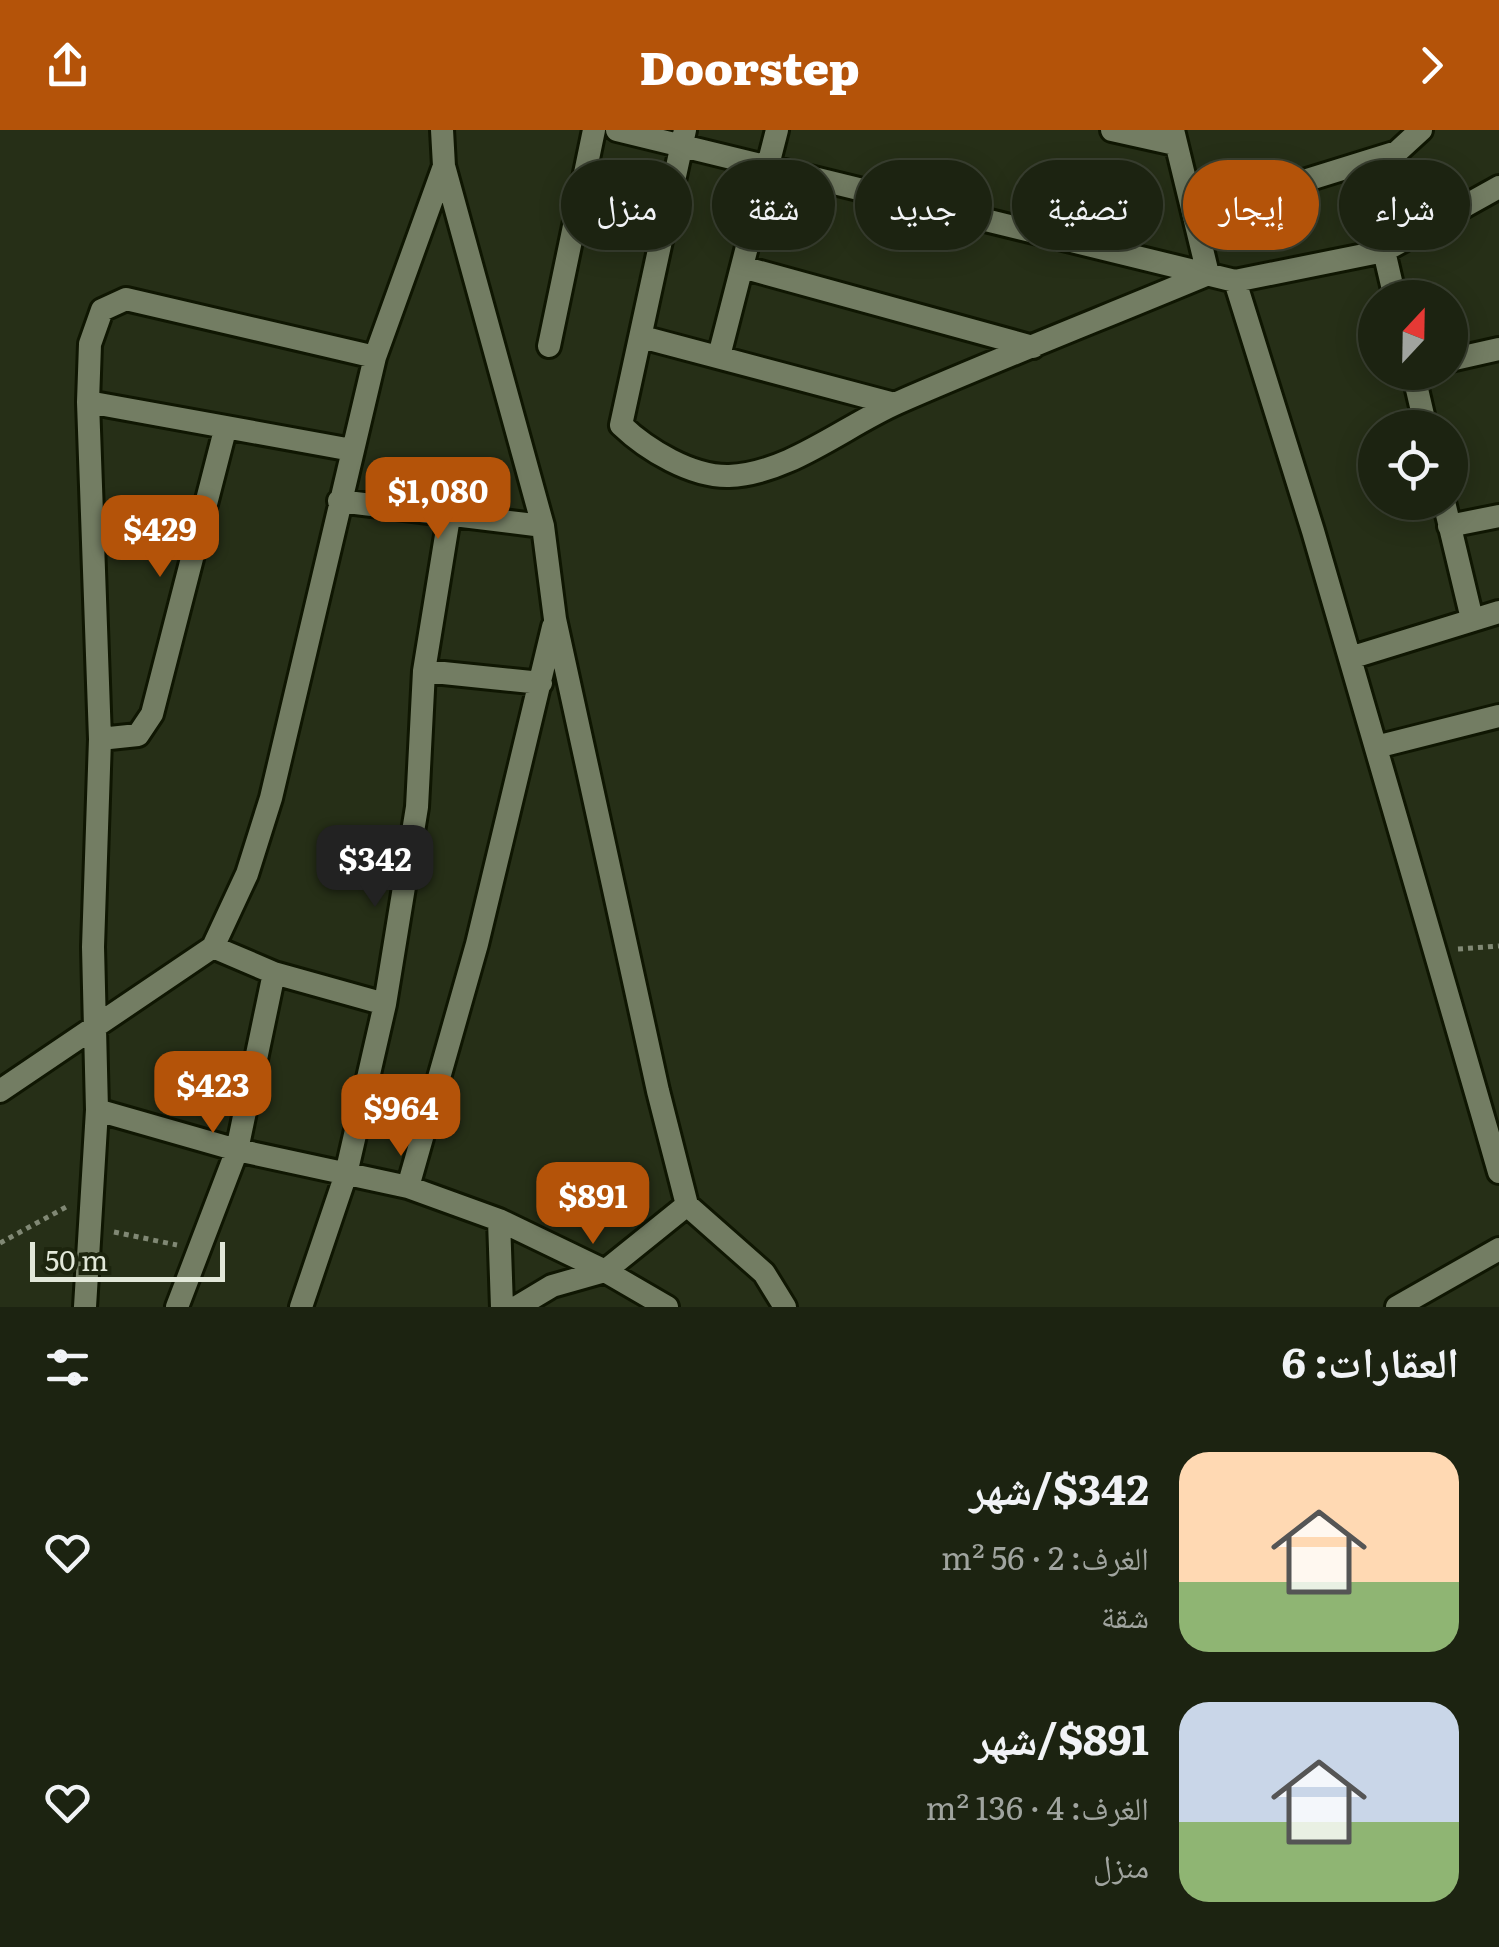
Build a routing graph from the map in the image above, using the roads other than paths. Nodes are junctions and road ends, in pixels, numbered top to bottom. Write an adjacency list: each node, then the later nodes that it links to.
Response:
1 (442, 130): 11 (street)
2 (594, 130): 24 (street)
3 (616, 130): 8 (street)
4 (777, 130): 10 (street)
5 (1112, 130): 7 (street)
6 (1422, 130): 13 (street)
7 (1174, 137): 12 (street)
8 (684, 138): 9 (street); 23 (street)
9 (745, 160)
10 (769, 160)
11 (444, 166): 27 (street); 39 (street)
12 (1183, 172)
13 (1319, 176)
14 (835, 184): 20 (street)
15 (1499, 187): 18 (street)
16 (746, 250): 19 (street)
17 (1202, 250): 20 (street)
18 (1384, 251): 21 (street); 22 (street)
19 (742, 267): 25 (street); 28 (street)
20 (1208, 274): 22 (street); 25 (street)
21 (1391, 280)
22 (1235, 281): 43 (street)
23 (642, 337): 28 (street); 31 (street)
24 (549, 346)
25 (1033, 346): 31 (street)
26 (1499, 349): 29 (street)
27 (375, 356): 30 (street); 33 (street)
28 (719, 356): 31 (street)
29 (1468, 356)
30 (88, 402): 32 (street); 47 (street)
31 (894, 404)
32 (225, 430): 33 (street); 47 (street)
33 (352, 450): 34 (street)
34 (339, 501): 36 (street); 49 (street)
35 (1468, 515): 37 (street)
36 (449, 516): 39 (street); 44 (street)
37 (1499, 516)
38 (1447, 520): 42 (street)
39 (543, 526): 41 (street)
40 (1499, 612): 42 (street)
41 (555, 619): 45 (street); 60 (street)
42 (1472, 619): 43 (street)
43 (1350, 658): 48 (street)
44 (424, 670): 45 (street); 51 (street)
45 (541, 683): 59 (street)
46 (1499, 716): 48 (street)
47 (100, 739): 52 (street)
48 (1376, 748): 54 (street)
49 (213, 946): 50 (street); 52 (street)
50 (274, 972): 51 (street); 56 (street)
51 (385, 1004): 58 (street)
52 (95, 1027): 53 (street); 55 (street)
53 (0, 1090)
54 (1489, 1102): 57 (street)
55 (97, 1110): 56 (street); 64 (street)
56 (237, 1150): 58 (street); 65 (street)
57 (1499, 1172)
58 (346, 1174): 59 (street); 66 (street)
59 (408, 1187): 61 (street)
60 (687, 1205): 63 (street); 70 (street)
61 (498, 1220): 63 (street); 67 (street)
62 (1499, 1249): 71 (street)
63 (606, 1271): 68 (street); 69 (street)
64 (85, 1307)
65 (177, 1307)
66 (301, 1307)
67 (502, 1307)
68 (517, 1307)
69 (667, 1307)
70 (785, 1307)
71 (1396, 1307)

